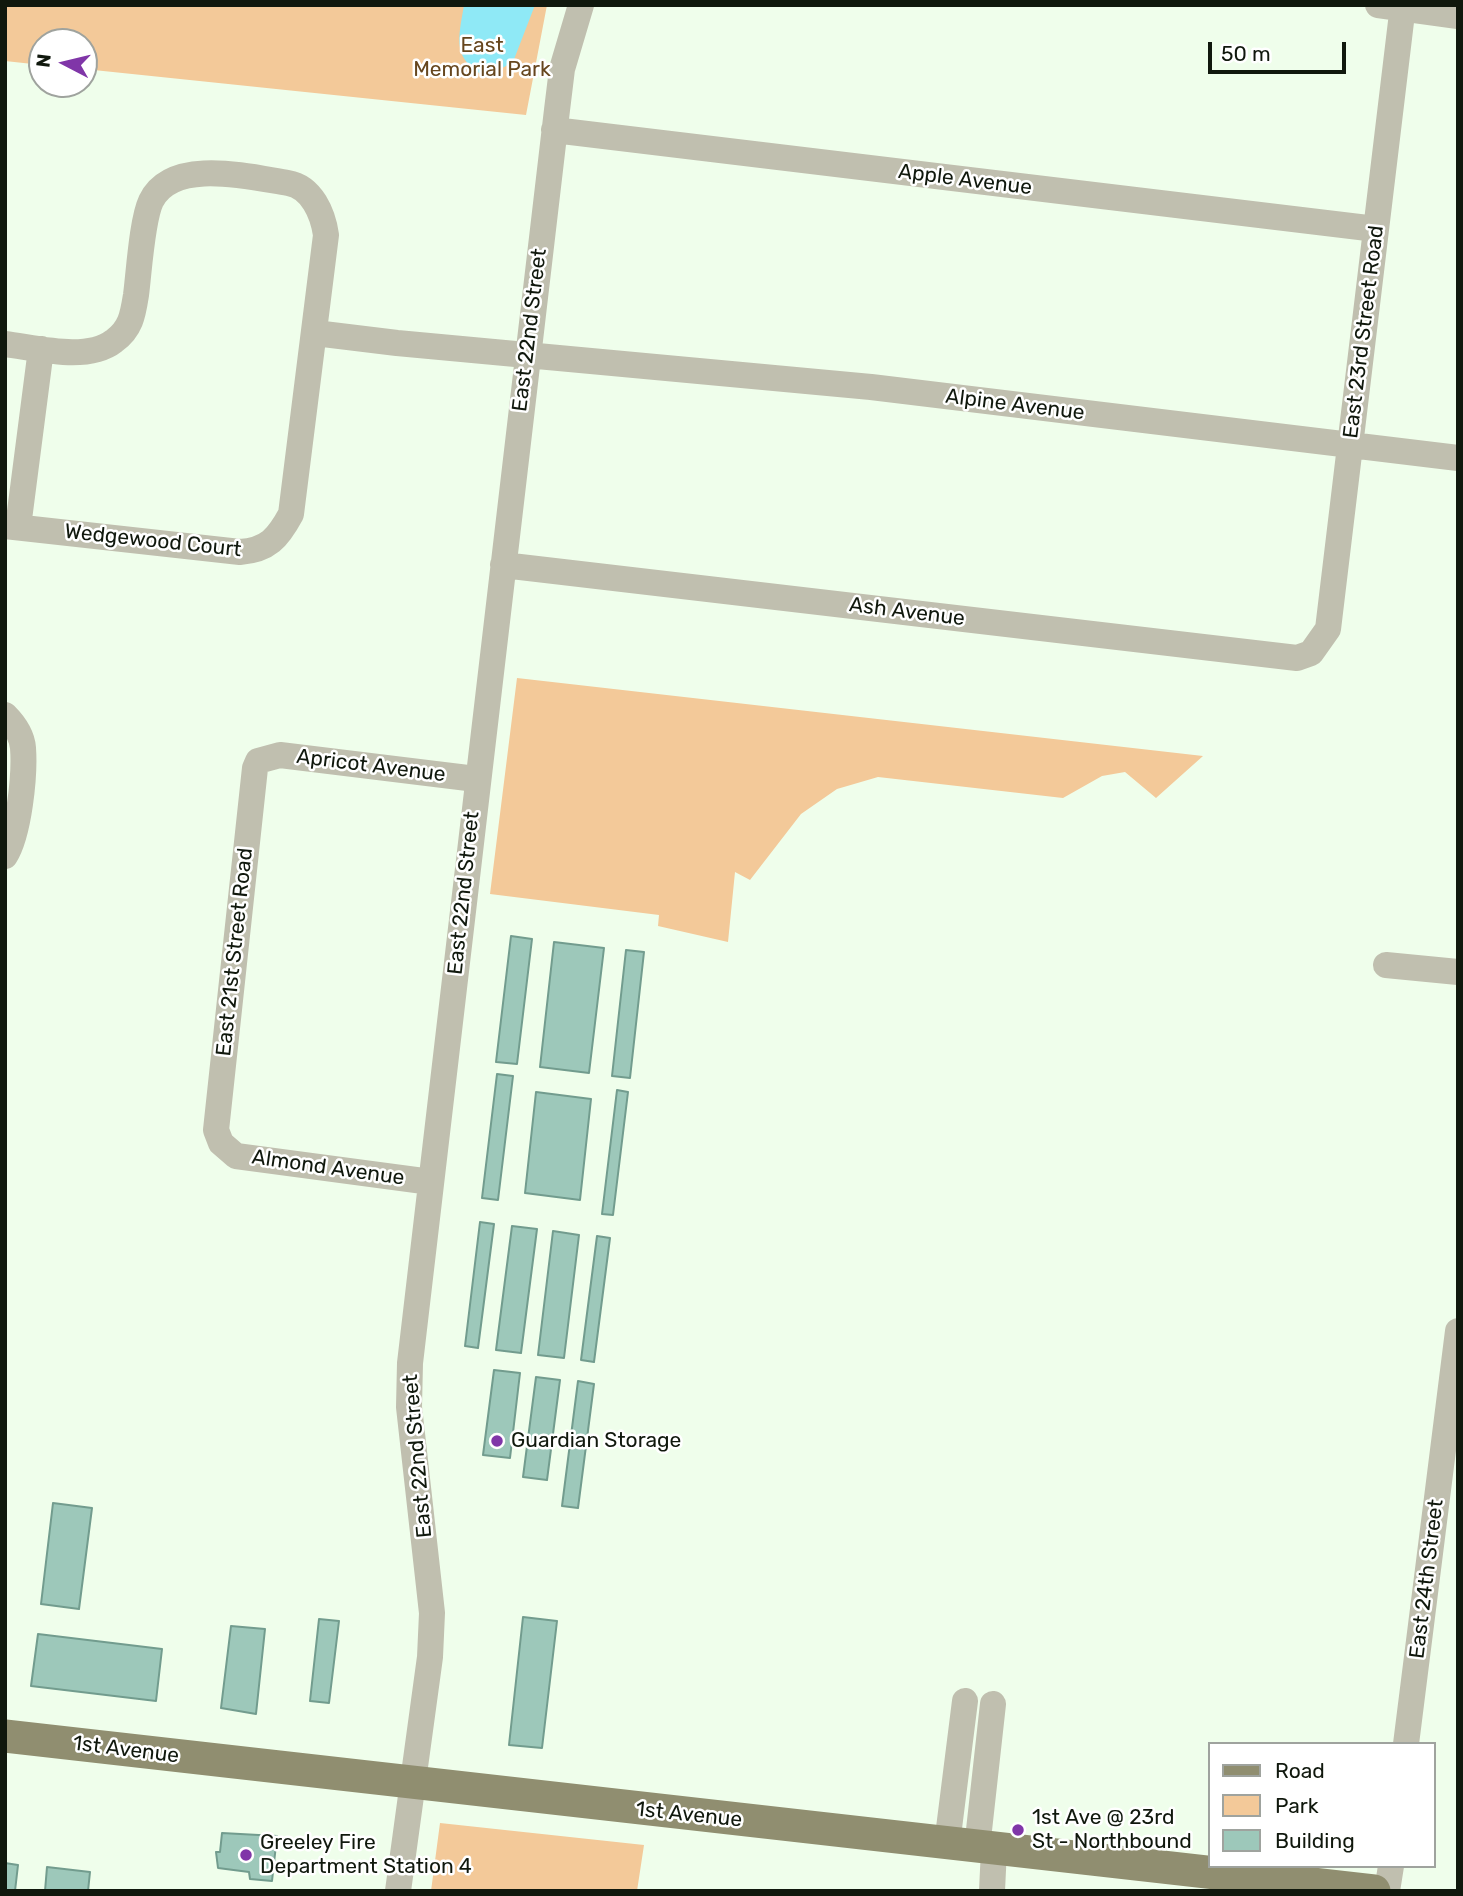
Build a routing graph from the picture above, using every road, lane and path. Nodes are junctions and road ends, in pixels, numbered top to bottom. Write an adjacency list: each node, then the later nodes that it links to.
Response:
1 (580, 5): 4 (street, East 22nd Street)
2 (1395, 6): 3 (street); 5 (street, East 23rd Street Road)
3 (1458, 16)
4 (554, 130): 5 (street, Apple Avenue); 9 (street, East 22nd Street)
5 (1376, 229): 10 (street, East 23rd Street Road)
6 (315, 332): 8 (street, Wedgewood Court); 9 (street); 12 (street, Wedgewood Court)
7 (5, 344): 8 (street)
8 (41, 349): 12 (street, Wedgewood Court)
9 (526, 355): 10 (street, Alpine Avenue); 13 (street, East 22nd Street)
10 (1350, 446): 11 (street, Alpine Avenue); 14 (street, East 23rd Street Road)
11 (1458, 458)
12 (12, 526)
13 (502, 565): 14 (street, Ash Avenue); 17 (street, East 22nd Street)
14 (1311, 653)
15 (5, 715): 18 (street)
16 (265, 758): 17 (street, Apricot Avenue); 21 (street, East 21st Street Road)
17 (477, 779): 22 (street, East 22nd Street)
18 (5, 856)
19 (1386, 965): 20 (street)
20 (1458, 972)
21 (227, 1148): 22 (street, Almond Avenue)
22 (431, 1182): 28 (street, East 22nd Street)
23 (1458, 1331): 27 (street, East 24th Street)
24 (965, 1701): 29 (street)
25 (993, 1704): 29 (street)
26 (5, 1736): 28 (main road, 1st Avenue)
27 (1406, 1742)
28 (413, 1783): 29 (main road, 1st Avenue); 31 (street, East 22nd Street)
29 (973, 1847): 32 (street); 33 (main road, 1st Avenue)
30 (1391, 1868): 34 (street)
31 (398, 1891)
32 (992, 1891)
33 (1374, 1891)
34 (1388, 1891)

